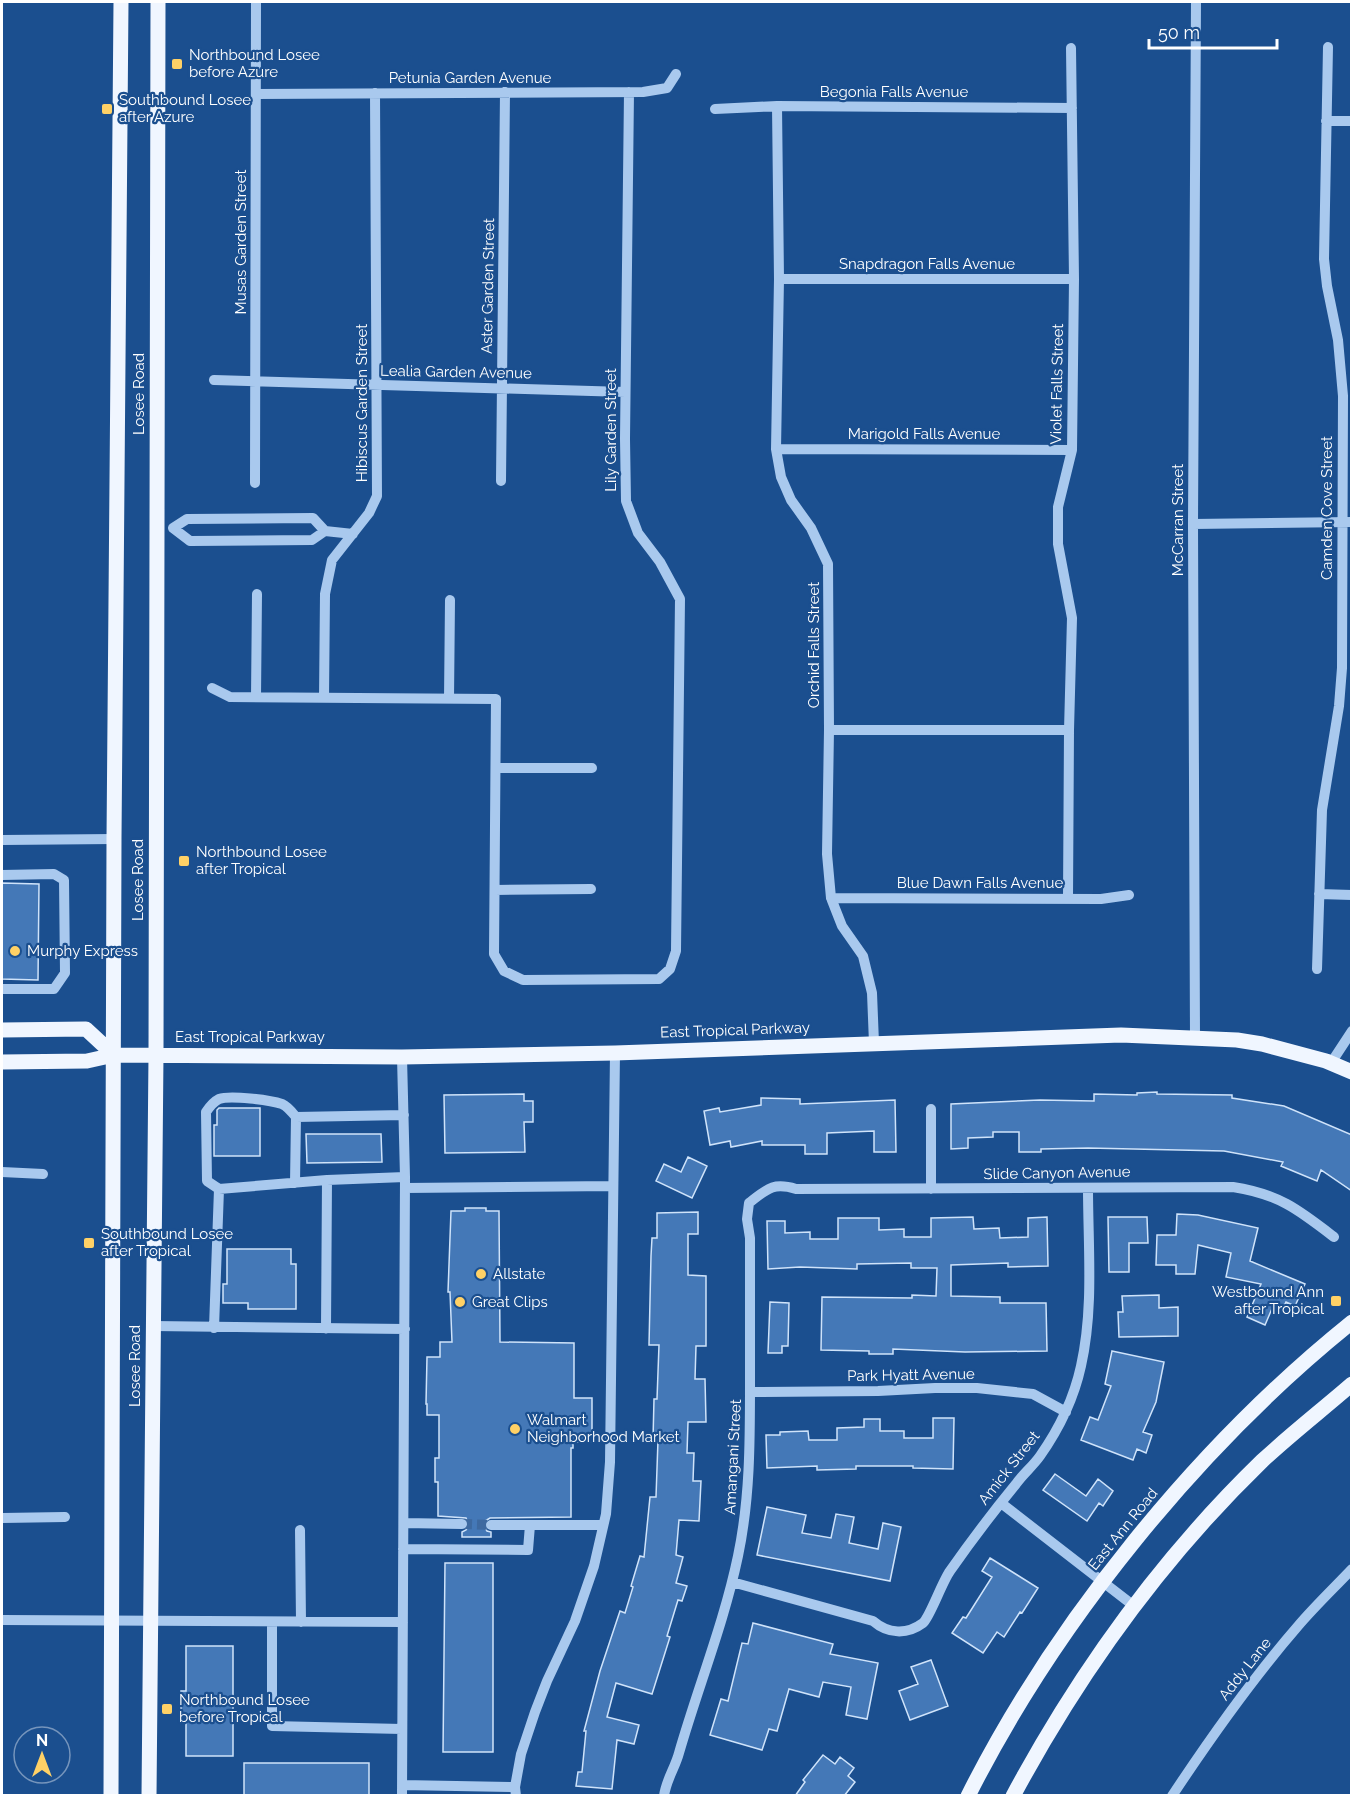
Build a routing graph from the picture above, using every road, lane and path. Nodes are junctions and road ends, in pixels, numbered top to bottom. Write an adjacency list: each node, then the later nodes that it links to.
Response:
1 (121, 2): 44 (main road, Losee Road)
2 (158, 2): 31 (main road, Losee Road)
3 (256, 2): 11 (street, Musas Garden Street)
4 (1197, 2): 29 (street, McCarran Street)
5 (1328, 46): 15 (street, Camden Cove Street)
6 (1071, 48): 13 (street, Violet Falls Street)
7 (676, 74): 9 (street, Petunia Garden Avenue)
8 (505, 92): 9 (street, Petunia Garden Avenue); 10 (street, Petunia Garden Avenue); 22 (street, Aster Garden Street)
9 (629, 92): 23 (street, Lily Garden Street)
10 (375, 93): 11 (street, Petunia Garden Avenue); 21 (street, Hibiscus Garden Street)
11 (256, 94): 20 (street, Musas Garden Street)
12 (777, 106): 13 (street, Begonia Falls Avenue); 14 (street, Begonia Falls Avenue); 17 (street, Orchid Falls Street)
13 (1072, 108): 18 (street, Violet Falls Street)
14 (716, 109)
15 (1326, 121): 16 (street); 28 (street, Camden Cove Street)
16 (1352, 121)
17 (779, 279): 18 (street, Snapdragon Falls Avenue); 24 (street, Orchid Falls Street)
18 (1074, 279): 25 (street, Violet Falls Street)
19 (214, 380): 20 (street, Lealia Garden Avenue)
20 (255, 382): 21 (street, Lealia Garden Avenue); 27 (street, Musas Garden Street)
21 (377, 386): 22 (street, Lealia Garden Avenue); 33 (street, Hibiscus Garden Street)
22 (502, 389): 23 (street, Lealia Garden Avenue); 26 (street, Aster Garden Street)
23 (625, 392): 48 (street, Lily Garden Street)
24 (776, 448): 25 (street, Marigold Falls Avenue); 40 (street, Orchid Falls Street)
25 (1072, 450): 41 (street, Violet Falls Street)
26 (501, 481)
27 (255, 483)
28 (1347, 522): 29 (street); 49 (street, Camden Cove Street)
29 (1193, 524): 58 (street, McCarran Street)
30 (173, 528): 31 (street); 32 (street); 32 (street)
31 (157, 529): 62 (main road, Losee Road)
32 (325, 531): 33 (street)
33 (353, 534): 38 (street, Hibiscus Garden Street)
34 (257, 594): 37 (street)
35 (450, 600): 39 (street)
36 (212, 688): 37 (street)
37 (256, 697): 38 (street)
38 (324, 698): 39 (street)
39 (448, 699): 42 (street)
40 (829, 730): 41 (street); 52 (street, Orchid Falls Street)
41 (1069, 730): 53 (street, Violet Falls Street)
42 (496, 768): 43 (street); 48 (street)
43 (592, 768)
44 (114, 839): 45 (street); 61 (main road, Losee Road)
45 (2, 840)
46 (2, 875): 55 (street)
47 (591, 889): 48 (street)
48 (495, 890)
49 (1319, 894): 51 (street); 54 (street, Camden Cove Street)
50 (1129, 895): 53 (street, Blue Dawn Falls Avenue)
51 (1352, 895)
52 (831, 898): 53 (street, Blue Dawn Falls Avenue); 59 (street, Orchid Falls Street)
53 (1068, 898)
54 (1317, 969)
55 (2, 988)
56 (2, 1030): 61 (main road)
57 (1352, 1031): 65 (street)
58 (1196, 1038): 59 (main road, East Tropical Parkway); 65 (main road, East Tropical Parkway)
59 (874, 1043): 60 (main road, East Tropical Parkway)
60 (615, 1053): 63 (main road, East Tropical Parkway); 75 (street)
61 (114, 1055): 62 (main road, East Tropical Parkway); 64 (main road, East Tropical Parkway); 104 (main road, Losee Road)
62 (156, 1055): 63 (main road, East Tropical Parkway); 82 (main road, Losee Road)
63 (402, 1057): 68 (street)
64 (2, 1062)
65 (1331, 1063): 66 (main road, East Tropical Parkway)
66 (1352, 1072)
67 (931, 1109): 79 (street)
68 (404, 1115): 69 (street); 74 (street)
69 (296, 1117): 73 (street); 78 (street)
70 (2, 1172): 71 (street)
71 (43, 1174)
72 (327, 1180): 73 (street); 74 (street); 84 (street)
73 (295, 1183): 78 (street)
74 (405, 1183): 75 (street); 85 (street)
75 (613, 1186): 96 (street)
76 (768, 1188): 79 (street, Slide Canyon Avenue); 87 (street, Amangani Street)
77 (1088, 1188): 79 (street, Slide Canyon Avenue); 80 (street, Slide Canyon Avenue); 88 (street, Amick Street)
78 (219, 1189): 83 (street)
79 (931, 1189)
80 (1334, 1237)
81 (1352, 1322): 101 (main road, East Ann Road)
82 (153, 1326): 83 (street); 105 (main road, Losee Road)
83 (214, 1328): 84 (street)
84 (326, 1329): 85 (street)
85 (405, 1329): 92 (street)
86 (1352, 1384): 102 (main road)
87 (750, 1392): 88 (street, Park Hyatt Avenue); 100 (street, Amangani Street)
88 (1066, 1412): 89 (street, Amick Street)
89 (1001, 1503): 100 (street, Amick Street); 101 (street)
90 (65, 1517): 91 (street)
91 (2, 1518)
92 (404, 1523): 93 (street); 98 (street)
93 (462, 1524)
94 (491, 1525): 95 (street)
95 (530, 1525): 96 (street); 98 (street)
96 (603, 1526): 111 (street)
97 (300, 1530): 107 (street)
98 (403, 1549): 108 (street)
99 (1352, 1569): 117 (street, Addy Lane)
100 (732, 1582): 114 (street, Amangani Street)
101 (1103, 1583): 102 (street); 115 (main road, East Ann Road)
102 (1134, 1606): 116 (main road)
103 (2, 1620): 104 (street)
104 (111, 1620): 105 (street); 112 (main road, Losee Road)
105 (150, 1620): 106 (street); 113 (main road, Losee Road)
106 (272, 1622): 107 (street); 109 (street)
107 (300, 1622): 108 (street)
108 (403, 1622): 109 (street)
109 (402, 1729): 110 (street)
110 (402, 1790): 111 (street)
111 (516, 1791)
112 (111, 1796)
113 (149, 1796)
114 (664, 1796)
115 (968, 1796)
116 (1013, 1796)
117 (1172, 1796)

